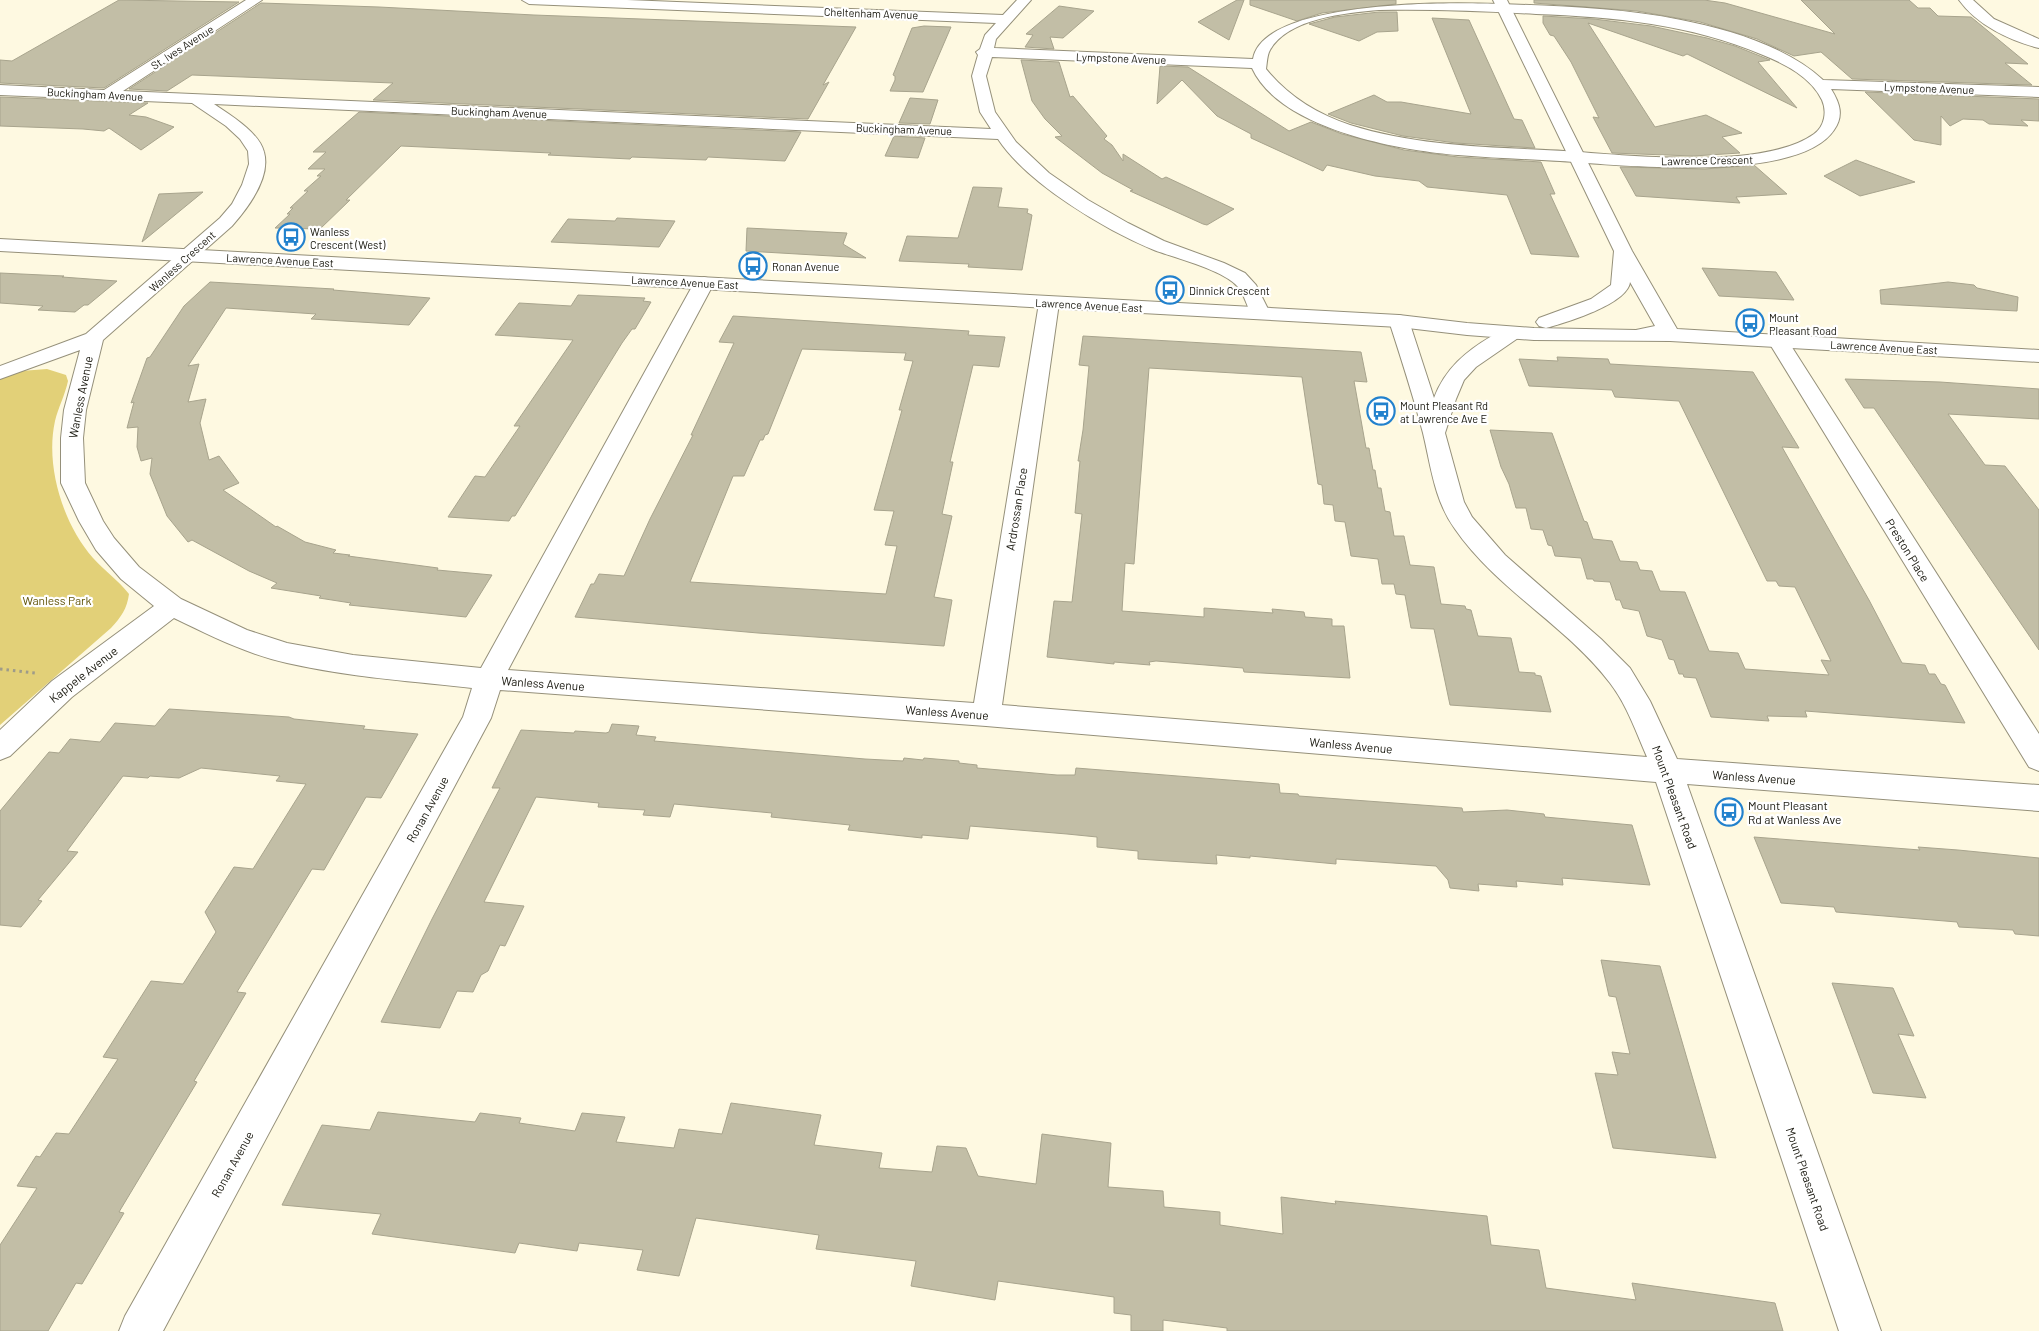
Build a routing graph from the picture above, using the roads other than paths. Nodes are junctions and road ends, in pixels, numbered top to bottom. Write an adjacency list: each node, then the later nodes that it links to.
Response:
1 (255, 0): 14 (street, St. Ives Avenue)
2 (529, 0): 6 (street, Cheltenham Avenue)
3 (1024, 0): 6 (street)
4 (1966, 0): 7 (street)
5 (1502, 4): 9 (street, Lawrence Crescent); 10 (street, Lawrence Crescent); 18 (street)
6 (1002, 19): 8 (street)
7 (2039, 44)
8 (983, 52): 9 (street, Lympstone Avenue); 17 (street)
9 (1258, 64): 18 (street, Lawrence Crescent)
10 (1819, 84): 13 (street, Lympstone Avenue); 18 (street, Lawrence Crescent)
11 (0, 90): 12 (street, Buckingham Avenue)
12 (24, 91): 14 (street, Buckingham Avenue); 15 (street)
13 (2039, 92)
14 (108, 94): 16 (street, Buckingham Avenue)
15 (0, 96)
16 (198, 100): 17 (street, Buckingham Avenue); 21 (street, Wanless Crescent)
17 (999, 134): 24 (street)
18 (1576, 157): 20 (street)
19 (0, 245): 21 (street, Lawrence Avenue East)
20 (1624, 251): 26 (street); 28 (street)
21 (190, 255): 22 (street, Lawrence Avenue East); 29 (street, Wanless Crescent)
22 (704, 283): 23 (street, Lawrence Avenue East); 35 (street, Ronan Avenue)
23 (1048, 303): 24 (street, Lawrence Avenue East); 36 (street, Ardrossan Place)
24 (1260, 313): 25 (street, Lawrence Avenue East)
25 (1399, 321): 26 (street, Lawrence Avenue East); 27 (street, Lawrence Avenue East); 33 (street, Mount Pleasant Road)
26 (1546, 322): 28 (street, Lawrence Avenue East)
27 (1514, 332): 28 (street, Lawrence Avenue East); 33 (street)
28 (1670, 335): 30 (street, Lawrence Avenue East)
29 (93, 338): 32 (street, Wanless Crescent); 34 (street, Wanless Avenue)
30 (1778, 341): 31 (street, Lawrence Avenue East); 38 (street, Preston Place)
31 (2039, 356)
32 (0, 373)
33 (1434, 433): 39 (street, Mount Pleasant Road)
34 (172, 606): 35 (street, Wanless Avenue); 37 (street, Kappele Avenue)
35 (489, 679): 36 (street, Wanless Avenue); 41 (street, Ronan Avenue)
36 (986, 715): 39 (street, Wanless Avenue)
37 (0, 748)
38 (2039, 759)
39 (1667, 770): 40 (street, Wanless Avenue); 42 (street, Mount Pleasant Road)
40 (2039, 798)
41 (140, 1331)
42 (1860, 1331)

